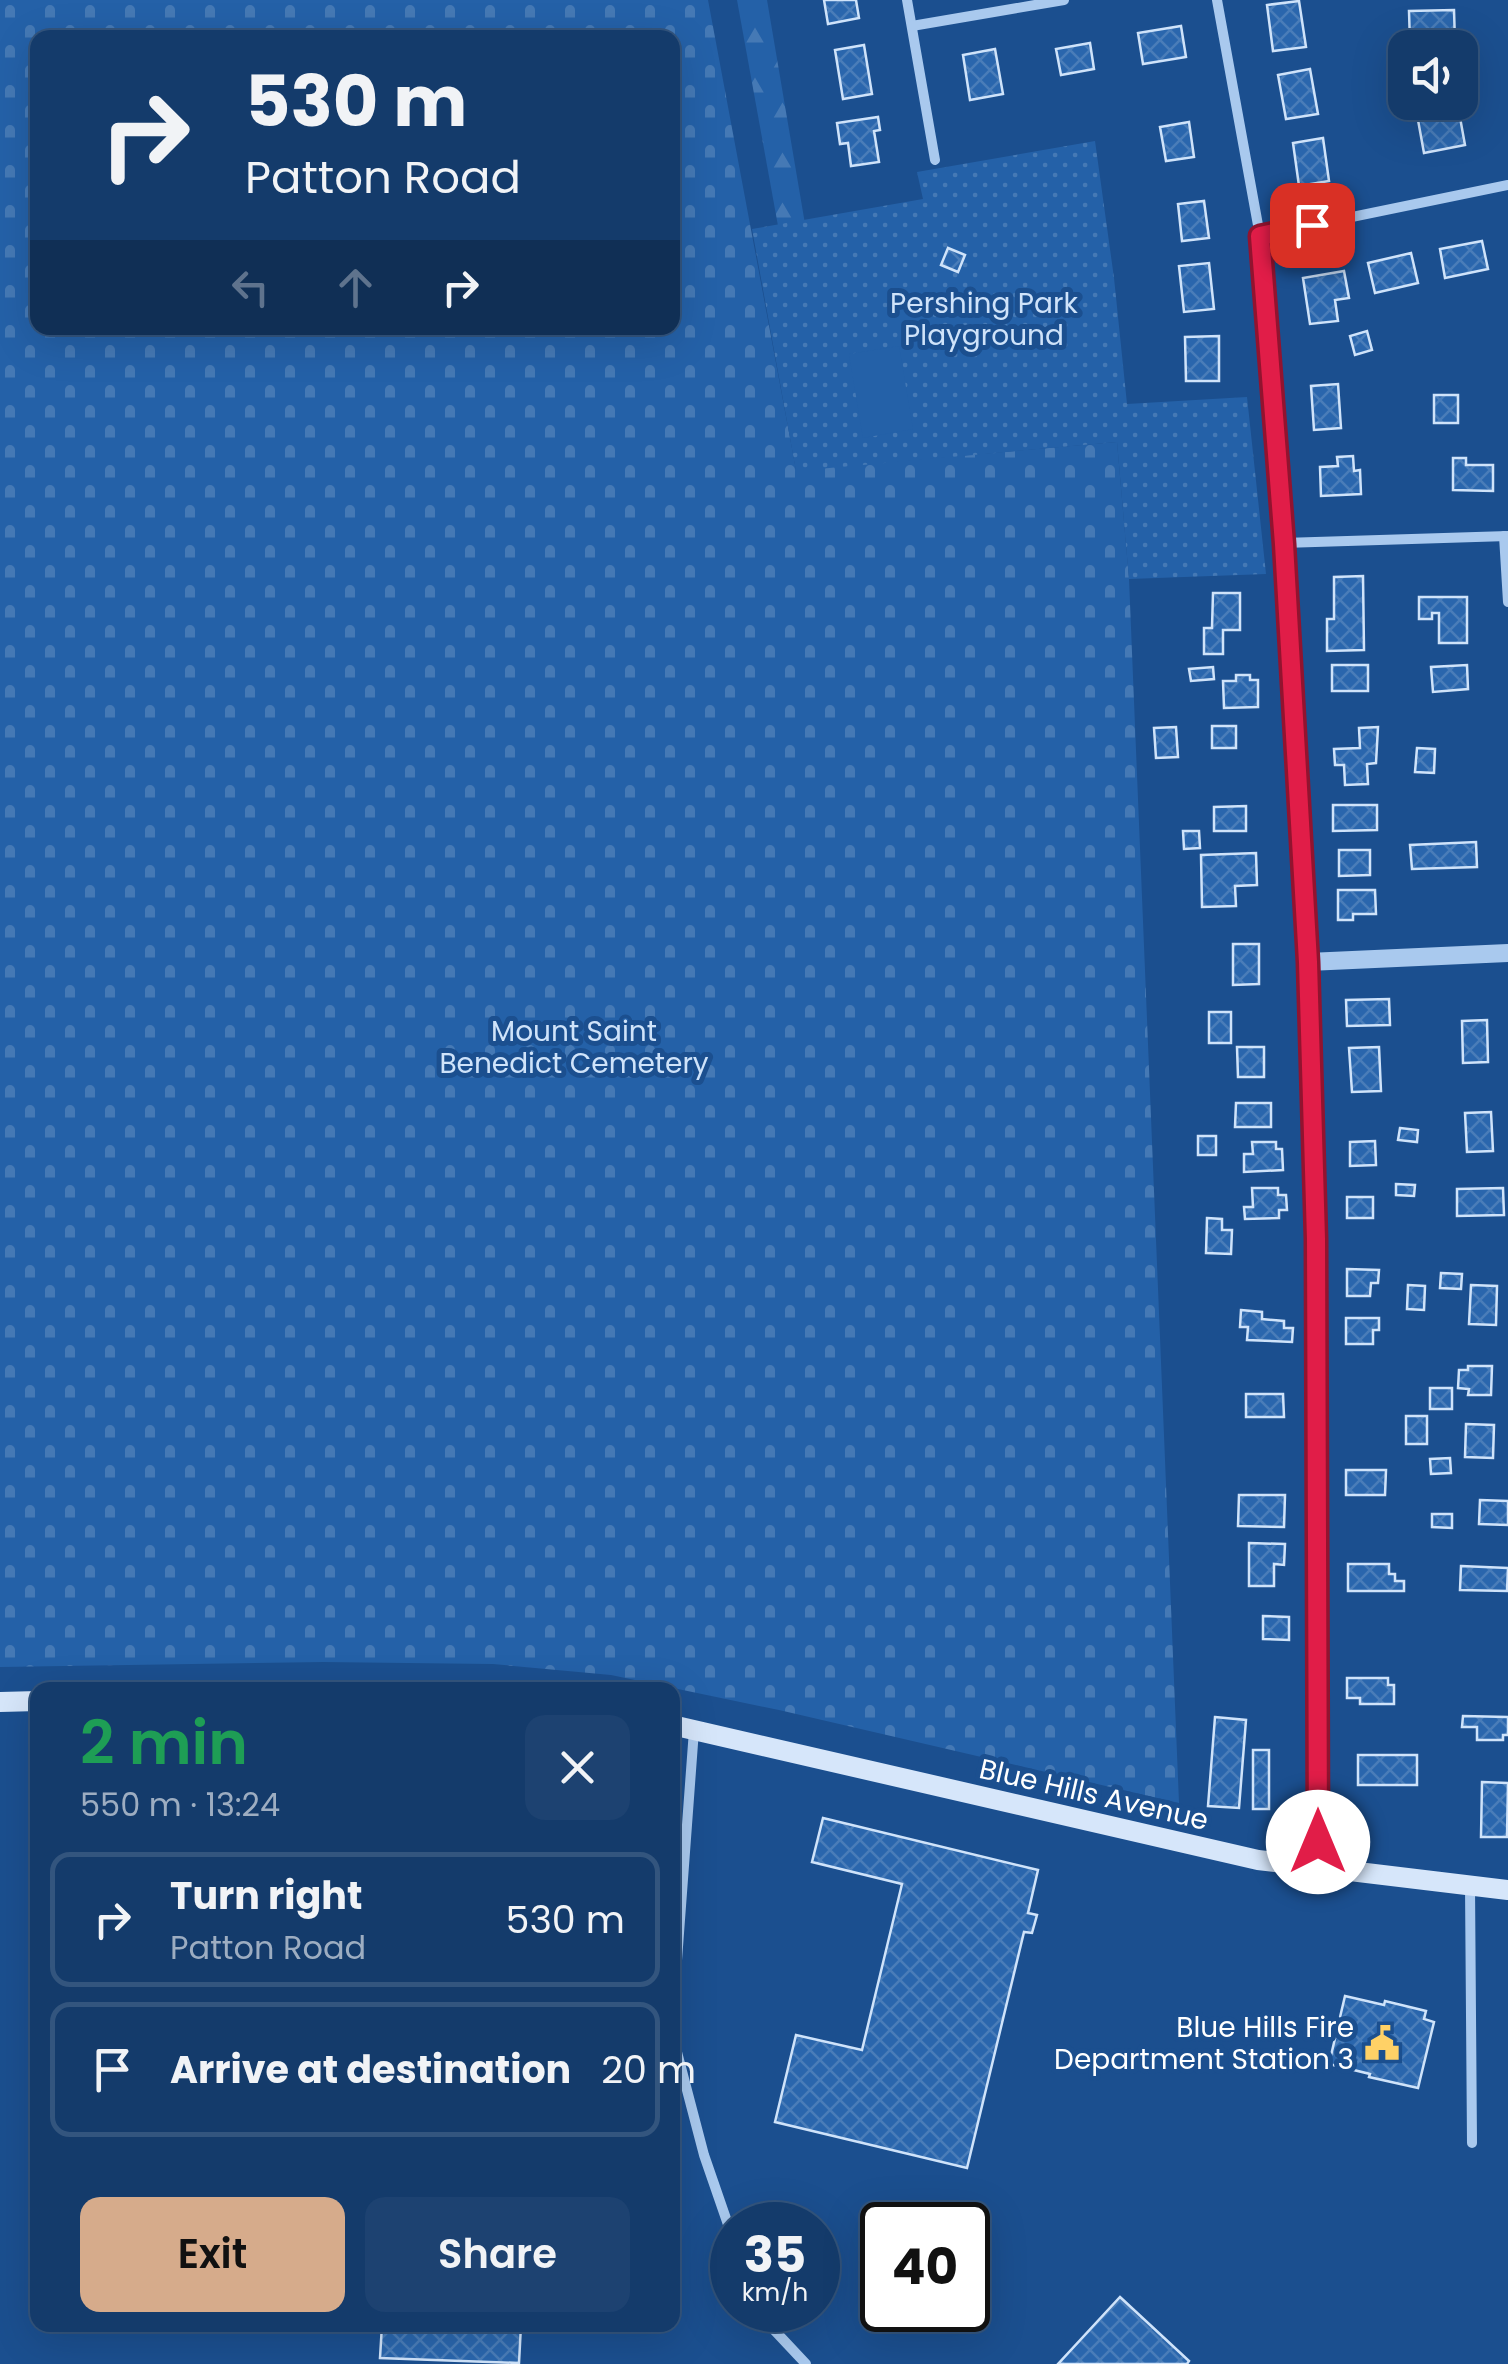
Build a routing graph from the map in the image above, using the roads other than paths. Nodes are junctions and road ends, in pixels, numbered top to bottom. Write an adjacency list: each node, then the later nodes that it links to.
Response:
1 (908, 0): 4 (street)
2 (1064, 0): 4 (street)
3 (1217, 0): 7 (street)
4 (912, 26): 5 (street)
5 (935, 160)
6 (1508, 185): 7 (street)
7 (1260, 236): 9 (street)
8 (1506, 536): 9 (street); 10 (street)
9 (1284, 544): 12 (street)
10 (1508, 602)
11 (1508, 952): 12 (street)
12 (1308, 962): 17 (street)
13 (30, 1701): 14 (main road)
14 (0, 1702)
15 (680, 1727): 16 (main road, Blue Hills Avenue)
16 (694, 1730): 17 (main road, Blue Hills Avenue); 20 (street)
17 (1316, 1868): 18 (main road, Blue Hills Avenue)
18 (1470, 1885): 19 (main road, Blue Hills Avenue); 22 (street)
19 (1508, 1890)
20 (680, 1921)
21 (680, 2061): 23 (street)
22 (1472, 2143)
23 (720, 2202)
24 (776, 2332): 25 (street)
25 (806, 2364)

